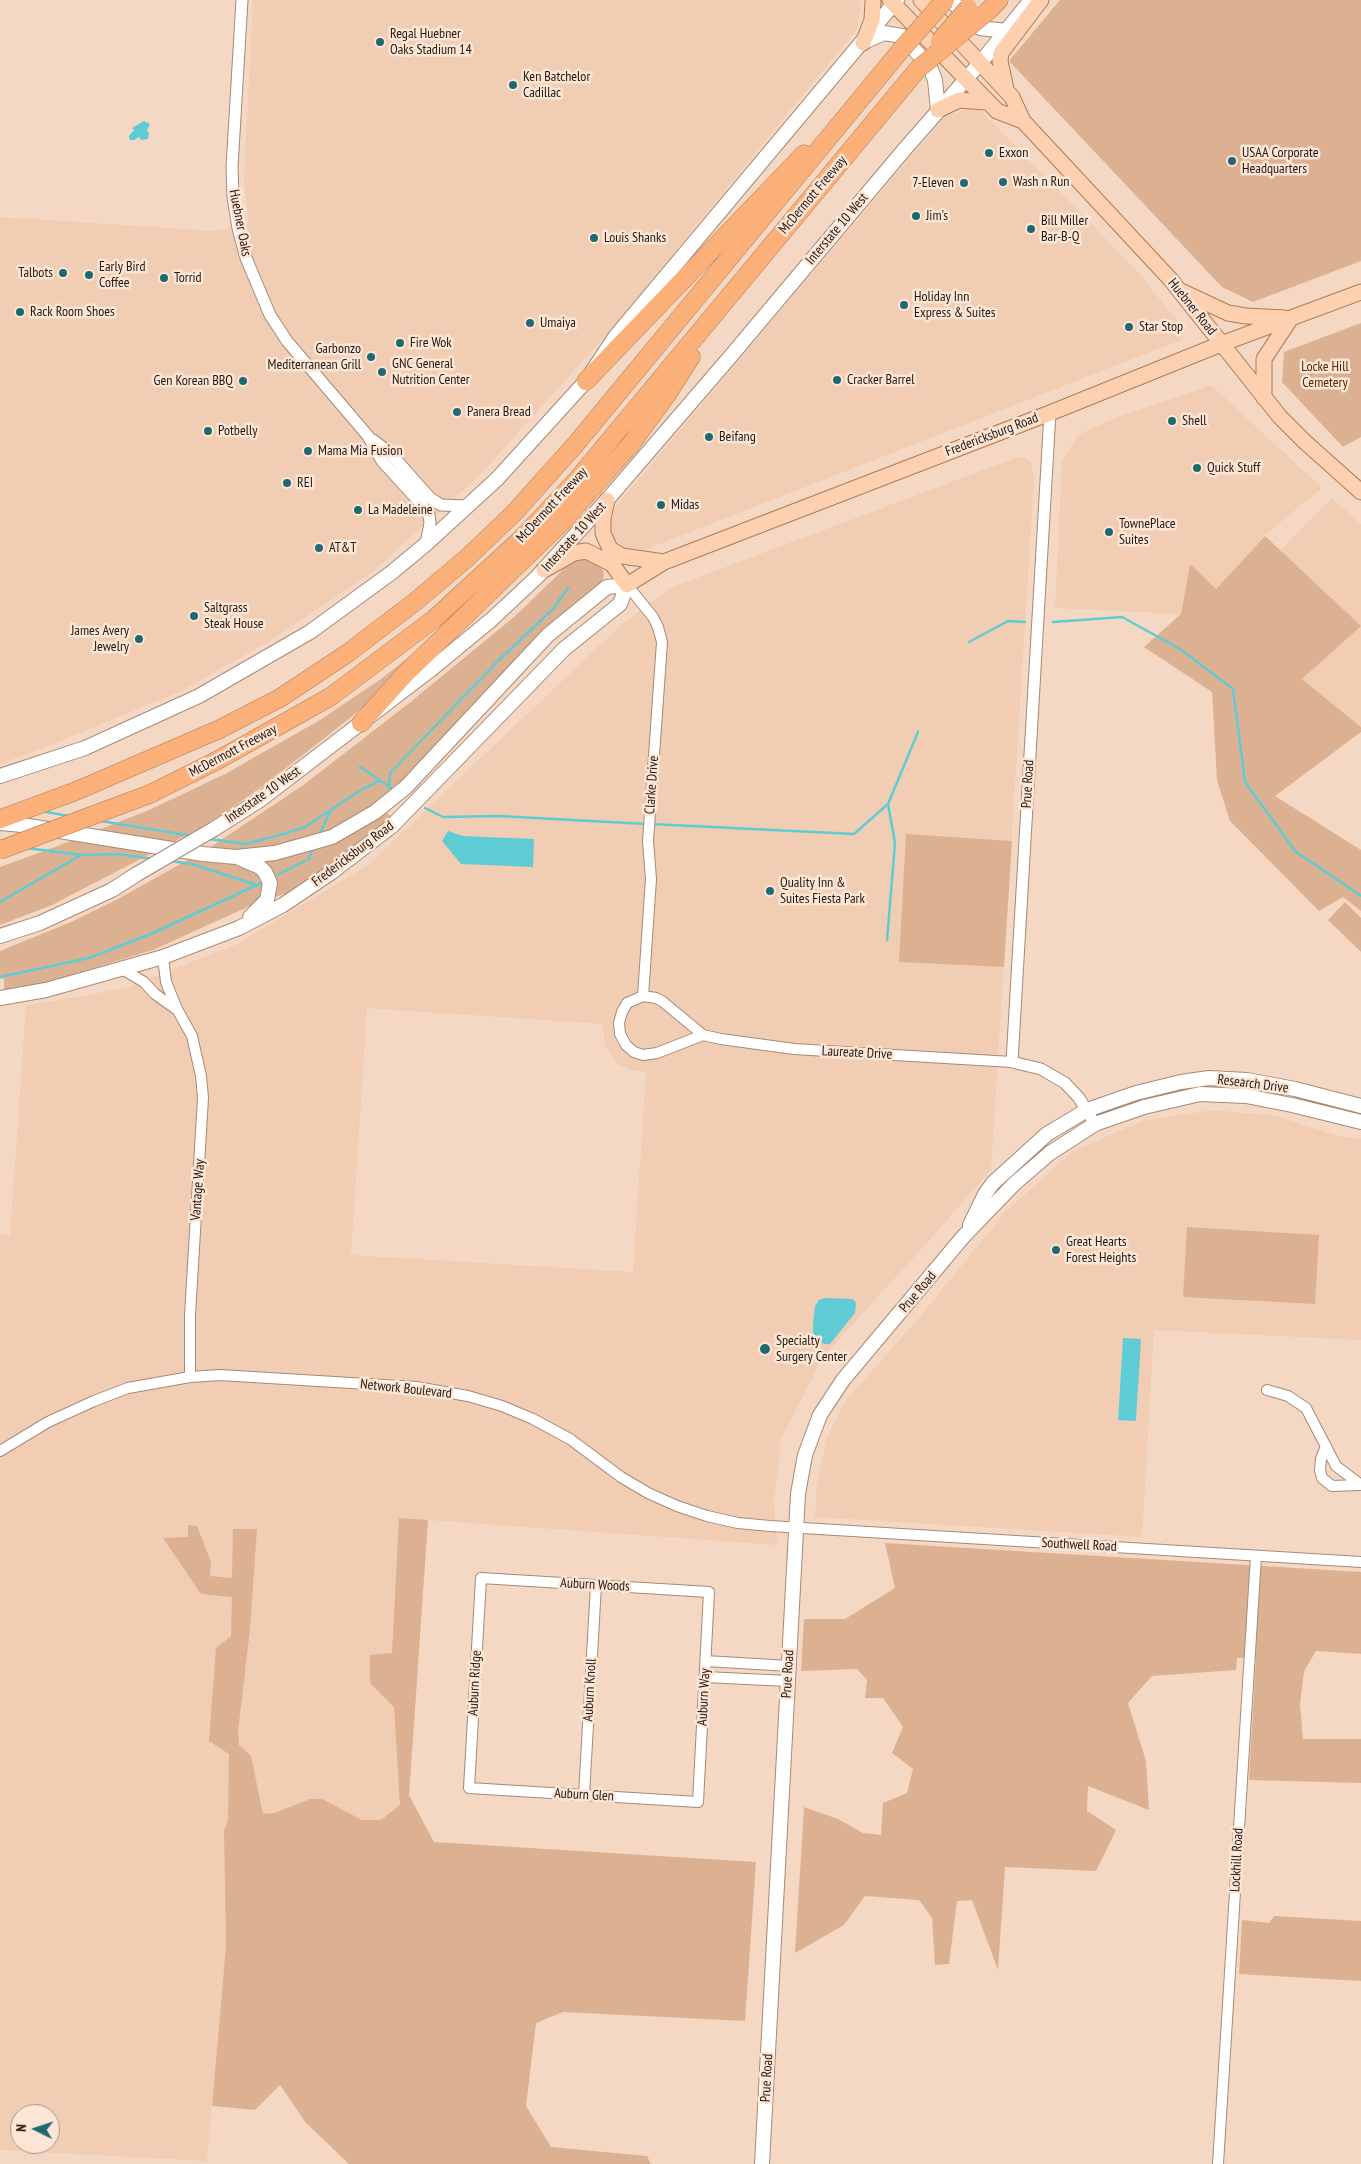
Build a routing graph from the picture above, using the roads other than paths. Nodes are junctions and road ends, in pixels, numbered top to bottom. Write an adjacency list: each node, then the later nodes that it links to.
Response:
1 (242, 0): 29 (street, Huebner Oaks)
2 (873, 0): 12 (main road)
3 (921, 0): 13 (main road, Huebner Road)
4 (945, 0): 17 (highway, McDermott Freeway, bridge)
5 (950, 0): 11 (main road)
6 (1031, 0): 11 (main road, Interstate 10 West)
7 (1042, 0): 16 (main road)
8 (894, 1): 12 (main road); 15 (main road, Huebner Road)
9 (972, 4): 14 (highway, McDermott Freeway, bridge)
10 (994, 6): 14 (highway, bridge)
11 (1006, 31): 13 (main road, Interstate 10 West)
12 (863, 43): 19 (main road); 26 (main road)
13 (981, 62): 15 (main road, Interstate 10 West); 16 (main road, Huebner Road)
14 (918, 68): 21 (highway, McDermott Freeway)
15 (965, 80): 18 (main road, Huebner Road); 19 (main road, Interstate 10 West)
16 (1006, 90): 20 (main road, Huebner Road)
17 (866, 95): 26 (highway); 41 (highway, McDermott Freeway)
18 (986, 102): 19 (main road); 20 (main road, Huebner Road)
19 (938, 110): 31 (main road, Interstate 10 West)
20 (1022, 121): 22 (main road, Huebner Road)
21 (735, 290): 39 (highway); 43 (highway, McDermott Freeway, bridge)
22 (1179, 290): 24 (main road); 25 (main road, Huebner Road)
23 (1361, 292): 24 (main road, Fredericksburg Road)
24 (1291, 318): 25 (main road, Fredericksburg Road); 27 (main road)
25 (1221, 344): 27 (main road, Huebner Road); 28 (main road, Fredericksburg Road)
26 (586, 381): 32 (main road)
27 (1264, 398): 30 (main road, Huebner Road)
28 (1050, 414): 35 (main road, Fredericksburg Road); 53 (street, Prue Road)
29 (368, 436): 32 (street, Huebner Oaks); 33 (street, Huebner Oaks)
30 (1361, 492)
31 (607, 500): 34 (main road); 37 (main road, Interstate 10 West)
32 (468, 506): 33 (main road)
33 (426, 544): 40 (main road)
34 (610, 549): 35 (main road); 36 (main road)
35 (664, 562): 38 (main road, Fredericksburg Road)
36 (612, 564): 37 (main road); 38 (main road)
37 (544, 570): 39 (main road, Interstate 10 West)
38 (626, 585): 44 (main road, Fredericksburg Road); 45 (main road, Fredericksburg Road); 49 (street, Clarke Drive)
39 (361, 723): 46 (main road, Interstate 10 West, bridge)
40 (0, 776)
41 (0, 818)
42 (0, 823): 44 (main road, Fredericksburg Road)
43 (0, 850)
44 (236, 857): 45 (main road)
45 (239, 928): 47 (main road, Fredericksburg Road)
46 (0, 936)
47 (163, 957): 48 (main road, Fredericksburg Road); 51 (street, Vantage Way)
48 (122, 969): 50 (main road, Fredericksburg Road); 51 (street, Vantage Way)
49 (643, 996): 52 (street); 52 (street)
50 (0, 998)
51 (177, 1009): 62 (street, Vantage Way)
52 (702, 1035): 53 (street, Laureate Drive)
53 (1012, 1062): 57 (street)
54 (1265, 1084): 55 (main road); 56 (main road, Research Drive); 57 (main road, Research Drive); 58 (main road)
55 (1200, 1094): 58 (main road, Research Drive); 60 (main road, Research Drive)
56 (1358, 1107)
57 (1087, 1110): 60 (street); 61 (main road, Prue Road)
58 (1340, 1117): 59 (main road, Research Drive)
59 (1361, 1122)
60 (1095, 1124): 61 (main road, Prue Road)
61 (963, 1237): 67 (main road, Prue Road)
62 (190, 1377): 65 (street, Network Boulevard); 67 (street, Network Boulevard)
63 (1267, 1390): 64 (street)
64 (1326, 1446): 66 (street); 66 (street)
65 (0, 1451)
66 (1360, 1485)
67 (796, 1528): 68 (street, Southwell Road); 75 (main road, Prue Road)
68 (1256, 1556): 69 (street, Southwell Road); 83 (street, Lockhill Road)
69 (1361, 1562)
70 (481, 1578): 71 (street, Auburn Woods); 79 (street, Auburn Ridge)
71 (596, 1585): 72 (street, Auburn Woods); 80 (street, Auburn Knoll)
72 (709, 1592): 73 (street, Auburn Way)
73 (706, 1662): 74 (street); 76 (street, Auburn Way)
74 (741, 1664): 75 (street); 77 (street)
75 (789, 1666): 78 (main road, Prue Road)
76 (705, 1677): 77 (street); 81 (street, Auburn Way)
77 (740, 1678): 78 (street)
78 (788, 1681): 82 (main road, Prue Road)
79 (469, 1788): 80 (street, Auburn Glen)
80 (584, 1795): 81 (street, Auburn Glen)
81 (698, 1802)
82 (762, 2164)
83 (1218, 2164)

